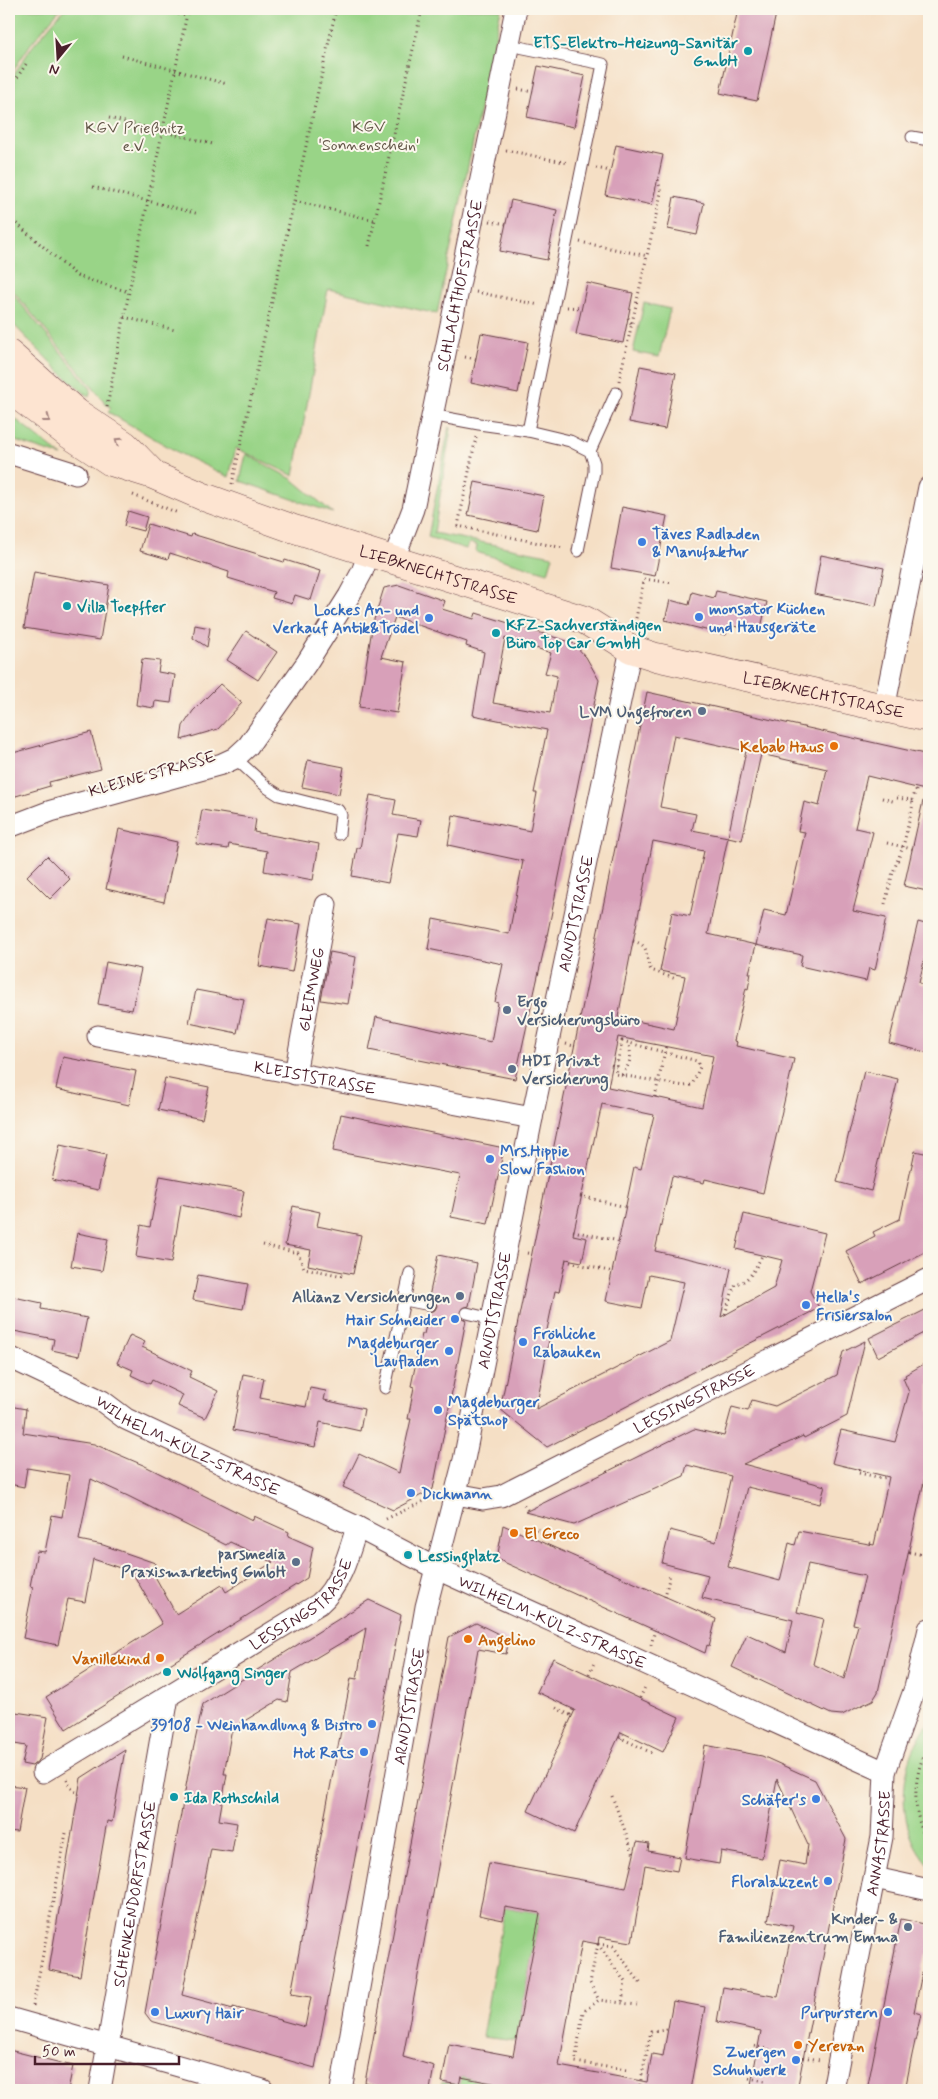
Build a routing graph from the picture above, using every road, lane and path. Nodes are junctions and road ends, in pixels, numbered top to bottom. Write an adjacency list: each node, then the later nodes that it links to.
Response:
1 (159, 9): 6 (path)
2 (188, 9): 6 (path)
3 (336, 9): 23 (path)
4 (422, 9): 27 (path)
5 (516, 9): 7 (street, SCHLACHTHOFSTRASSE)
6 (186, 16): 10 (path)
7 (509, 46): 18 (street, SCHLACHTHOFSTRASSE); 19 (lane)
8 (122, 56): 10 (path)
9 (26, 64): 12 (path)
10 (175, 70): 11 (path); 14 (path)
11 (227, 84)
12 (9, 90)
13 (109, 118): 14 (path)
14 (162, 132): 17 (path); 24 (path)
15 (912, 137): 16 (lane)
16 (929, 140)
17 (213, 144)
18 (488, 146): 19 (path); 31 (street, SCHLACHTHOFSTRASSE)
19 (582, 166): 20 (path); 28 (lane)
20 (610, 171)
21 (658, 179): 30 (path)
22 (93, 187): 24 (path)
23 (295, 201): 27 (path); 50 (path)
24 (148, 202): 25 (path); 32 (path)
25 (199, 214)
26 (9, 217): 32 (path)
27 (374, 220): 29 (path)
28 (567, 240): 30 (path); 33 (lane)
29 (369, 246)
30 (648, 256): 37 (path)
31 (458, 288): 33 (path); 43 (street, SCHLACHTHOFSTRASSE)
32 (129, 292): 35 (path)
33 (553, 307): 34 (path); 45 (lane)
34 (582, 308)
35 (124, 317): 38 (path); 42 (path)
36 (628, 318): 37 (path)
37 (633, 326): 41 (path)
38 (175, 330)
39 (9, 354): 49 (main road, LIEBKNECHTSTRASSE, one-way to 39)
40 (9, 389): 49 (main road, LIEBKNECHTSTRASSE, one-way to 49)
41 (616, 393): 46 (lane)
42 (108, 406)
43 (432, 415): 44 (lane); 53 (street, SCHLACHTHOFSTRASSE)
44 (479, 424): 45 (lane); 52 (path)
45 (528, 431): 46 (lane)
46 (590, 451): 52 (lane)
47 (9, 453): 48 (street)
48 (76, 474)
49 (153, 474): 53 (main road, LIEBKNECHTSTRASSE)
50 (224, 483)
51 (929, 487): 54 (street)
52 (578, 551)
53 (381, 557): 57 (main road, LIEBKNECHTSTRASSE); 60 (street, KLEINE STRASSE)
54 (922, 559): 58 (street)
55 (672, 583): 56 (path)
56 (635, 623)
57 (631, 649): 58 (main road, LIEBKNECHTSTRASSE); 85 (street, ARNDTSTRASSE)
58 (884, 709): 59 (main road, LIEBKNECHTSTRASSE)
59 (929, 718)
60 (235, 758): 64 (street, KLEINE STRASSE); 65 (lane, KLEINE STRASSE)
61 (917, 788): 63 (path)
62 (882, 798): 63 (path)
63 (912, 800): 67 (path)
64 (9, 827)
65 (339, 834)
66 (887, 843): 67 (path)
67 (903, 847): 68 (path); 69 (path)
68 (912, 849)
69 (885, 904)
70 (326, 905): 81 (street, GLEIMWEG)
71 (633, 941): 72 (path)
72 (676, 979)
73 (98, 1036): 81 (street, KLEISTSTRASSE)
74 (628, 1042): 76 (path); 78 (path); 82 (path)
75 (666, 1046): 76 (path)
76 (665, 1052): 83 (path); 83 (path)
77 (614, 1054): 78 (path)
78 (620, 1055): 80 (path)
79 (611, 1066): 80 (path)
80 (616, 1066): 82 (path)
81 (295, 1074): 85 (street, KLEISTSTRASSE)
82 (622, 1076): 83 (path)
83 (658, 1082): 84 (path)
84 (655, 1096)
85 (532, 1118): 103 (street, ARNDTSTRASSE)
86 (580, 1196): 87 (path)
87 (626, 1207)
88 (573, 1231): 89 (path)
89 (619, 1241)
90 (263, 1244): 97 (path)
91 (526, 1253): 92 (path)
92 (532, 1254)
93 (762, 1256): 102 (path)
94 (565, 1262): 95 (path)
95 (613, 1272)
96 (410, 1273): 99 (lane)
97 (343, 1276)
98 (929, 1279): 110 (street, LESSINGSTRASSE)
99 (405, 1300): 100 (lane); 105 (lane)
100 (430, 1306)
101 (467, 1314): 103 (lane)
102 (725, 1314)
103 (492, 1319): 110 (street, ARNDTSTRASSE)
104 (9, 1357): 112 (street, WILHELM-KÜLZ-STRASSE)
105 (385, 1388)
106 (859, 1473): 107 (path)
107 (887, 1476)
108 (924, 1485): 109 (path)
109 (929, 1486)
110 (457, 1489): 112 (path); 116 (street, ARNDTSTRASSE)
111 (537, 1528): 113 (path)
112 (360, 1529): 116 (street, WILHELM-KÜLZ-STRASSE); 124 (street, LESSINGSTRASSE)
113 (573, 1539)
114 (909, 1552): 115 (path)
115 (929, 1556)
116 (437, 1568): 132 (street, WILHELM-KÜLZ-STRASSE); 158 (street, ARNDTSTRASSE)
117 (670, 1574): 118 (path)
118 (665, 1597)
119 (929, 1629): 121 (street, ANNASTRASSE)
120 (596, 1659): 122 (path)
121 (926, 1662): 132 (street, ANNASTRASSE)
122 (589, 1674)
123 (642, 1693): 125 (path)
124 (168, 1697): 131 (street, LESSINGSTRASSE); 149 (street, SCHENKENDORFSTRASSE)
125 (640, 1698)
126 (556, 1708): 127 (path)
127 (573, 1709)
128 (624, 1734): 130 (path)
129 (929, 1744): 135 (path)
130 (654, 1754)
131 (44, 1772)
132 (885, 1772): 139 (street, ANNASTRASSE)
133 (612, 1796): 138 (path)
134 (929, 1829): 135 (path)
135 (923, 1832): 137 (path)
136 (66, 1833): 147 (path)
137 (929, 1844)
138 (634, 1855)
139 (875, 1878): 140 (street); 161 (street, ANNASTRASSE)
140 (929, 1890)
141 (598, 1944): 142 (path); 143 (path); 144 (path)
142 (641, 1984)
143 (599, 2000): 144 (path); 152 (path)
144 (622, 2003): 145 (path)
145 (637, 2006)
146 (9, 2018): 147 (street)
147 (29, 2024): 149 (street)
148 (667, 2029): 159 (path)
149 (108, 2046): 156 (street, SCHENKENDORFSTRASSE); 157 (street)
150 (754, 2046): 151 (path)
151 (771, 2050)
152 (626, 2070)
153 (748, 2078): 154 (path)
154 (765, 2081)
155 (797, 2087): 160 (path)
156 (100, 2090)
157 (263, 2090)
158 (341, 2090)
159 (640, 2090)
160 (813, 2090)
161 (832, 2090)

